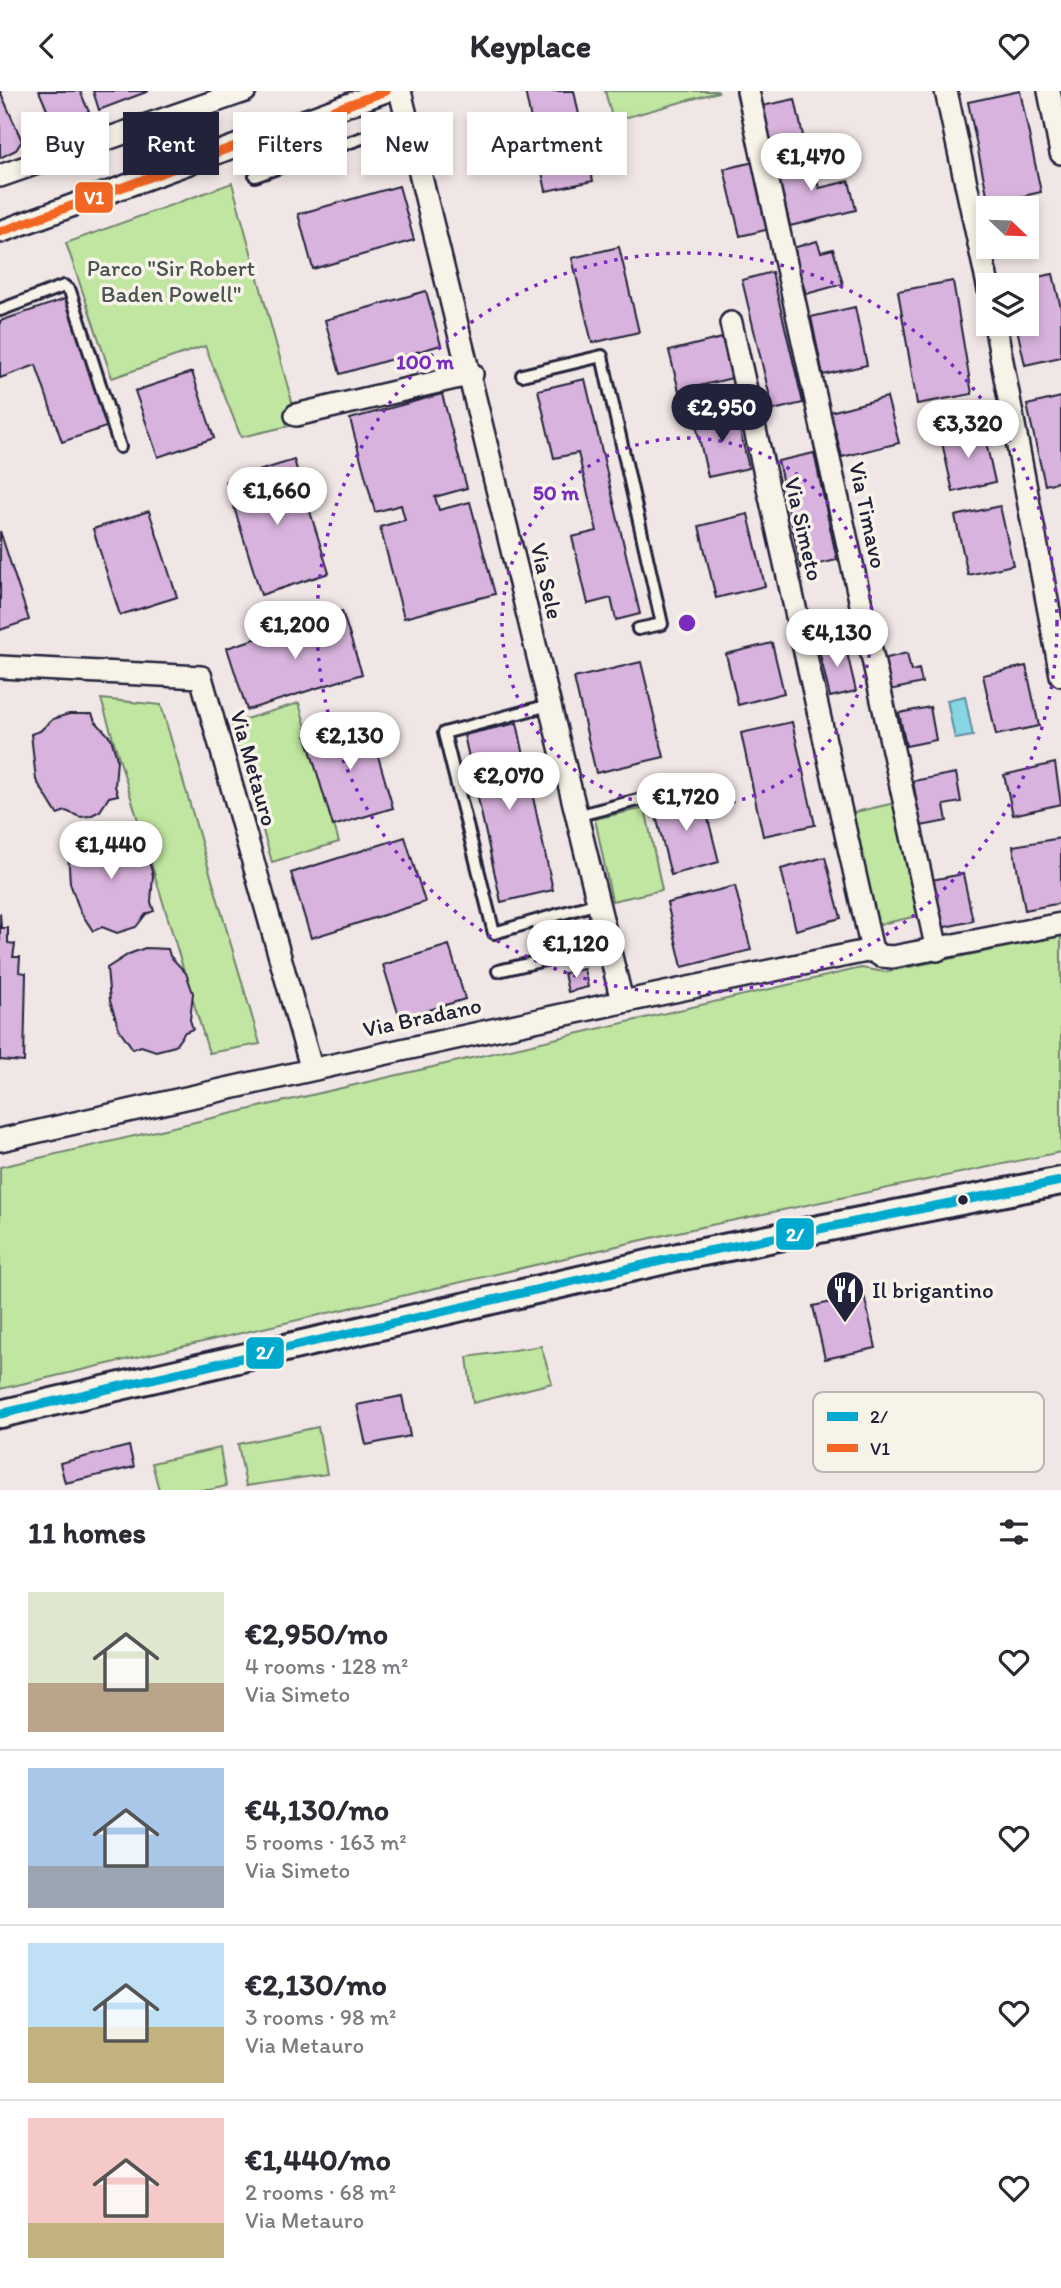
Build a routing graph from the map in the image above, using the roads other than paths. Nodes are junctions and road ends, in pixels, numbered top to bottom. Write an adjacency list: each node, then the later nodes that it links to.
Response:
1 (245, 91): 7 (street)
2 (386, 91): 14 (street)
3 (400, 91): 8 (street, Via Sele)
4 (748, 91): 33 (street, Via Timavo)
5 (946, 91): 15 (street)
6 (1049, 91): 10 (street)
7 (185, 101): 12 (street)
8 (405, 112)
9 (361, 138): 13 (lane)
10 (1061, 153)
11 (421, 175): 19 (street, Via Sele)
12 (0, 176)
13 (255, 176)
14 (0, 232)
15 (985, 273)
16 (0, 310): 22 (lane)
17 (731, 324): 32 (street, Via Simeto)
18 (997, 336): 25 (street)
19 (472, 375): 21 (street); 26 (street, Via Sele)
20 (522, 375): 23 (lane)
21 (296, 415)
22 (120, 447)
23 (638, 629)
24 (0, 667): 36 (street, Via Metauro)
25 (1061, 675)
26 (549, 705): 28 (street, Via Sele); 29 (lane)
27 (716, 809): 28 (lane)
28 (576, 816): 29 (street, Via Sele)
29 (598, 903): 31 (street, Via Sele)
30 (1061, 924): 33 (street, Via Bradano)
31 (608, 944): 34 (lane); 35 (street, Via Sele)
32 (872, 950): 33 (street, Via Bradano); 35 (street, Via Bradano)
33 (937, 950)
34 (498, 971)
35 (622, 1001): 36 (street, Via Bradano)
36 (311, 1067): 37 (street, Via Bradano)
37 (0, 1140)
38 (1061, 1181): 39 (street)
39 (0, 1414)

